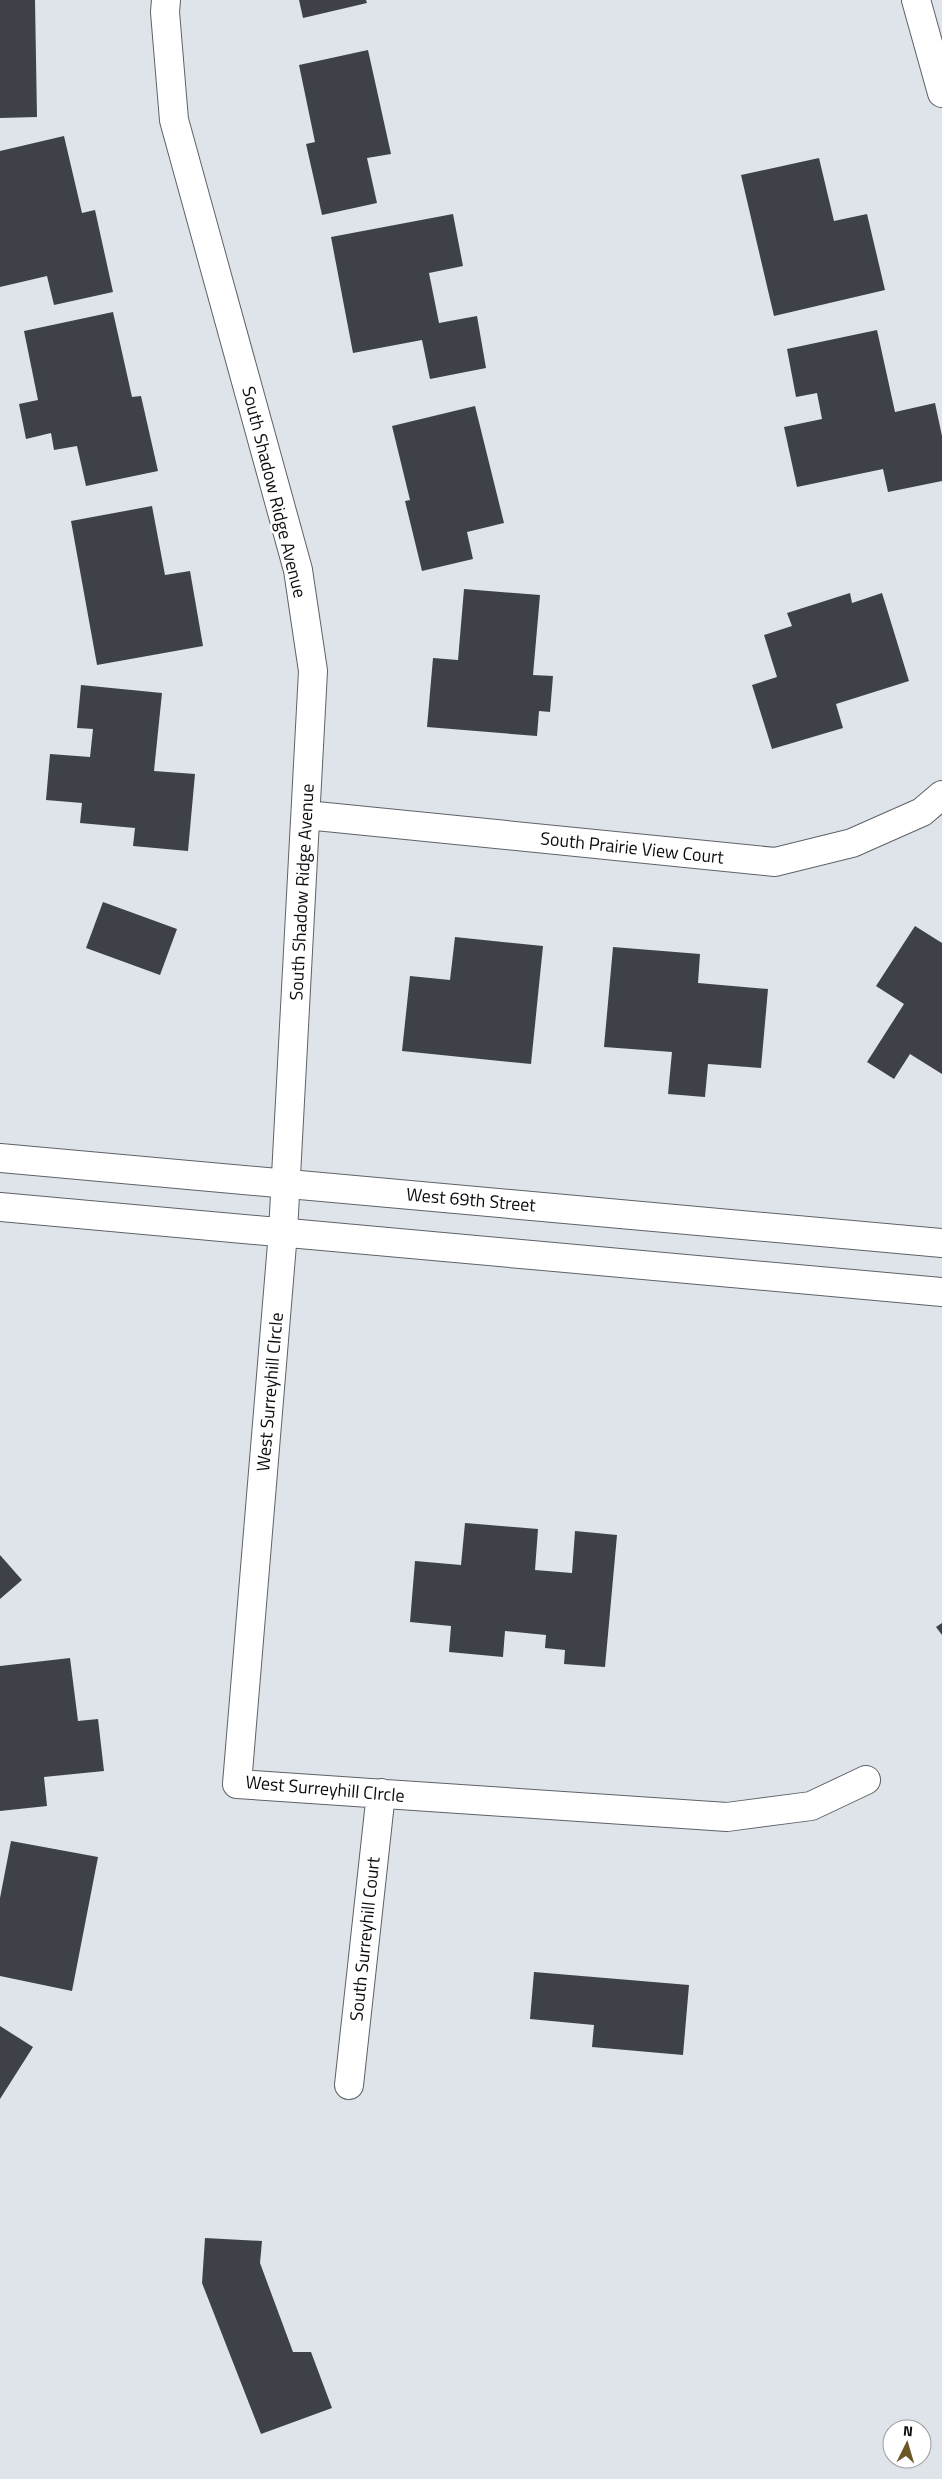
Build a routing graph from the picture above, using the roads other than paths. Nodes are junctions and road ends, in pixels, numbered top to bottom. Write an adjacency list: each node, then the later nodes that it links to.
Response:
1 (166, 0): 5 (street, South Shadow Ridge Avenue)
2 (916, 0): 3 (street)
3 (942, 93)
4 (942, 795): 5 (street, South Prairie View Court)
5 (306, 815): 7 (street, South Shadow Ridge Avenue)
6 (0, 1158): 7 (street, West 69th Street)
7 (286, 1184): 9 (street, South Shadow Ridge Avenue); 10 (street, West 69th Street)
8 (0, 1207): 9 (street)
9 (284, 1232): 11 (street); 13 (street, West Surreyhill CIrcle)
10 (942, 1243)
11 (942, 1292)
12 (866, 1780): 13 (street, West Surreyhill CIrcle)
13 (381, 1794): 14 (street, South Surreyhill Court)
14 (349, 2085)

